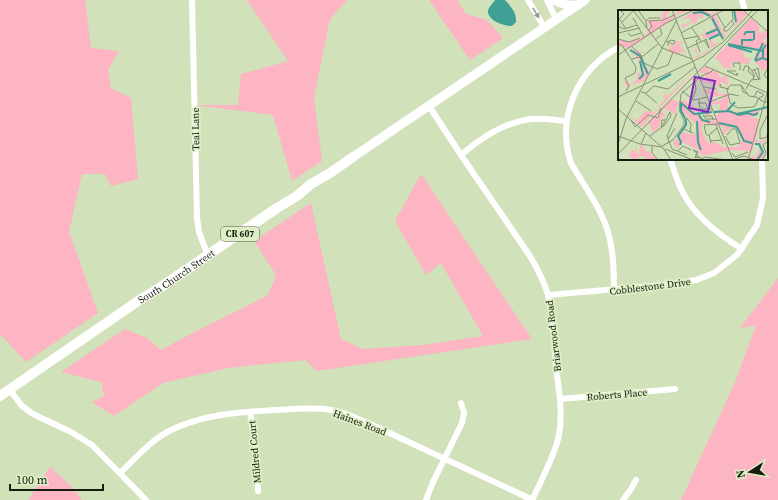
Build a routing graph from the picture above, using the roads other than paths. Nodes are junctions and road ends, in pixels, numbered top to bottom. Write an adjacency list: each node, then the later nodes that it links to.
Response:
1 (192, 0): 18 (street, Teal Lane)
2 (528, 0): 9 (street, one-way to 9)
3 (547, 0): 8 (street)
4 (554, 0): 6 (main road)
5 (742, 0): 7 (street)
6 (582, 2): 8 (main road)
7 (745, 10)
8 (556, 19): 9 (main road)
9 (544, 26): 11 (main road)
10 (618, 48): 12 (street)
11 (429, 106): 13 (street, Briarwood Road); 14 (main road)
12 (567, 121): 13 (street); 19 (street)
13 (461, 154): 20 (street, Briarwood Road)
14 (353, 157): 18 (main road, South Church Street / CR 607)
15 (670, 160): 17 (street)
16 (762, 160): 17 (street, Cobblestone Drive)
17 (742, 249): 19 (street, Cobblestone Drive)
18 (208, 256): 22 (main road, South Church Street / CR 607)
19 (614, 290): 20 (street, Cobblestone Drive)
20 (548, 295): 24 (street, Briarwood Road)
21 (675, 389): 24 (street, Roberts Place)
22 (10, 390): 23 (main road, South Church Street / CR 607); 28 (street)
23 (0, 396)
24 (560, 399): 33 (street, Briarwood Road)
25 (462, 403): 27 (street)
26 (250, 412): 27 (street, Haines Road); 28 (street, Haines Road); 30 (street, Mildred Court)
27 (445, 459): 32 (street); 33 (street, Haines Road)
28 (120, 473): 31 (street)
29 (636, 480): 34 (street)
30 (258, 491)
31 (146, 500)
32 (426, 500)
33 (533, 500)
34 (623, 500)

